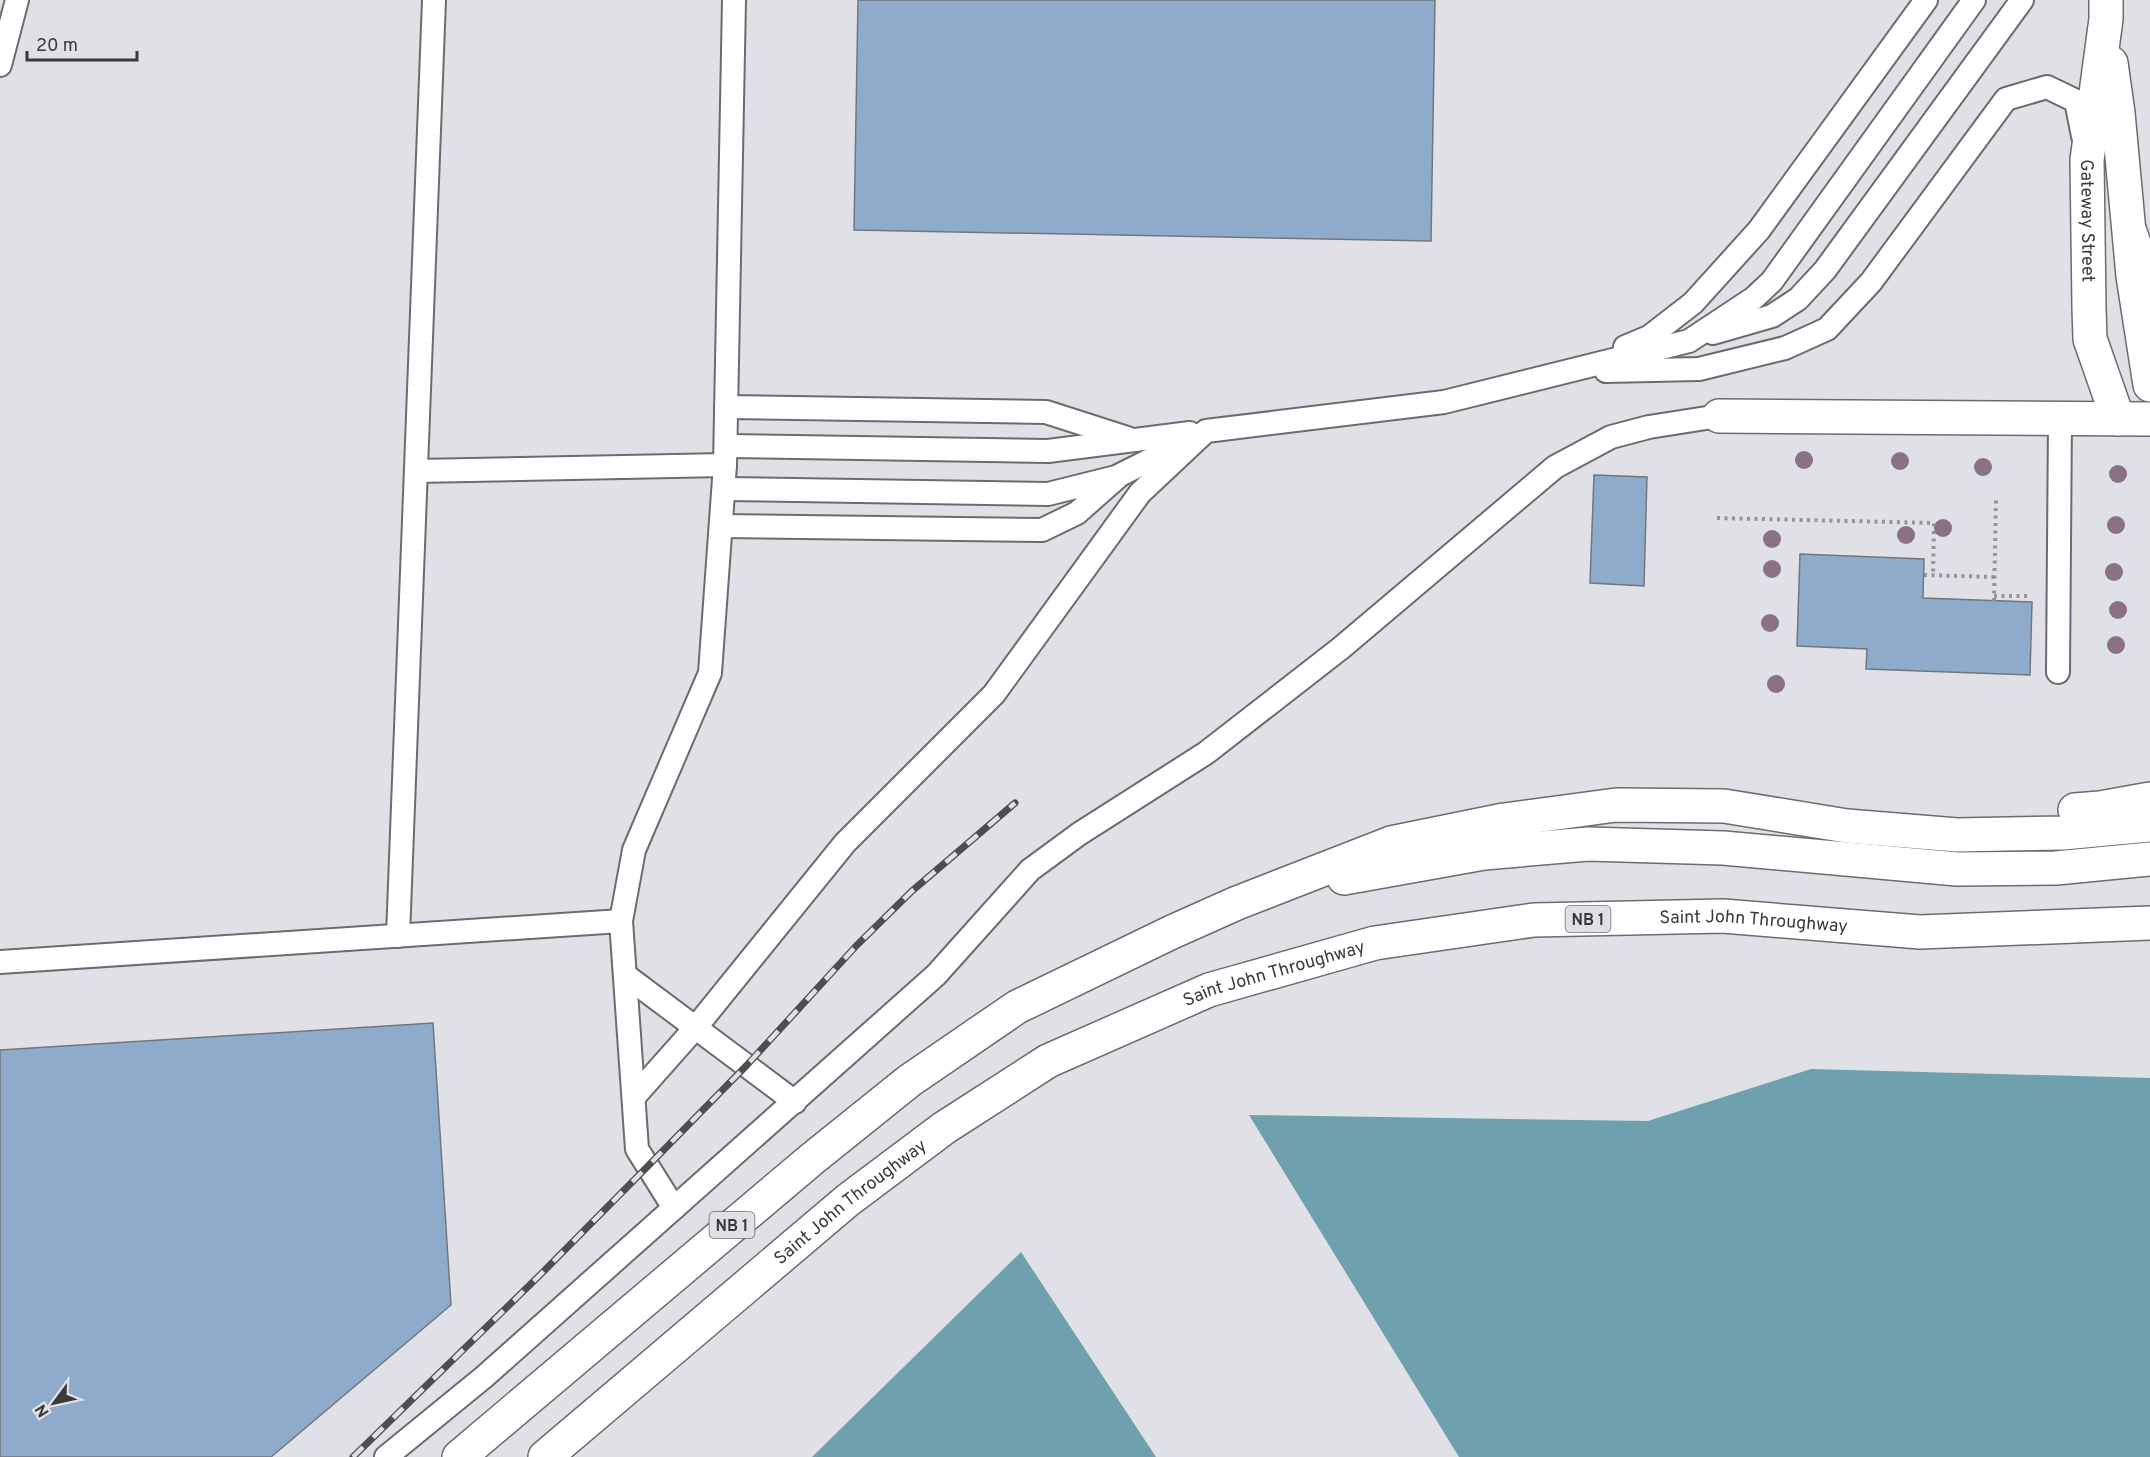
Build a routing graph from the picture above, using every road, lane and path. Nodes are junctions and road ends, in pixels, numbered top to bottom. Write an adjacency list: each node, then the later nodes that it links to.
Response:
1 (17, 0): 8 (lane)
2 (434, 0): 23 (lane)
3 (734, 0): 15 (lane)
4 (1926, 0): 13 (lane)
5 (1974, 0): 12 (lane)
6 (2022, 0): 12 (lane)
7 (2106, 10): 9 (main road, Gateway Street); 10 (main road, Gateway Street)
8 (0, 65)
9 (2087, 160): 13 (lane); 18 (main road, Gateway Street)
10 (2130, 232): 11 (main road); 14 (main road, Gateway Street)
11 (2150, 289)
12 (1689, 340): 13 (lane)
13 (1568, 372): 20 (lane)
14 (2150, 385)
15 (726, 407): 21 (lane); 22 (lane)
16 (1719, 416): 17 (main road); 46 (lane)
17 (2060, 418): 18 (main road); 33 (lane)
18 (2118, 419): 19 (main road)
19 (2150, 419)
20 (1206, 431): 21 (lane); 24 (lane); 44 (lane)
21 (1134, 440): 22 (lane)
22 (725, 456): 23 (lane); 25 (lane)
23 (416, 471): 41 (lane)
24 (1120, 476): 25 (lane); 28 (lane)
25 (724, 489): 28 (lane)
26 (1996, 498): 31 (path)
27 (1717, 519): 30 (path)
28 (721, 526): 39 (lane)
29 (1924, 574): 30 (path)
30 (1933, 574): 31 (path)
31 (1994, 577): 32 (path)
32 (1994, 601)
33 (2058, 672)
34 (2150, 800): 35 (main road)
35 (1724, 806): 36 (main road, NB 1); 38 (main road, NB 1)
36 (2150, 825)
37 (2150, 859): 38 (main road, NB 1)
38 (1237, 903): 49 (main road, NB 1)
39 (621, 921): 41 (lane); 43 (lane)
40 (2150, 923): 50 (main road, Saint John Throughway / NB 1)
41 (398, 936): 42 (lane)
42 (0, 962)
43 (625, 975): 44 (lane); 45 (lane)
44 (696, 1027): 45 (lane); 46 (lane)
45 (634, 1096): 47 (lane)
46 (795, 1102): 47 (lane)
47 (674, 1208): 48 (lane)
48 (386, 1457)
49 (459, 1457)
50 (545, 1457)

